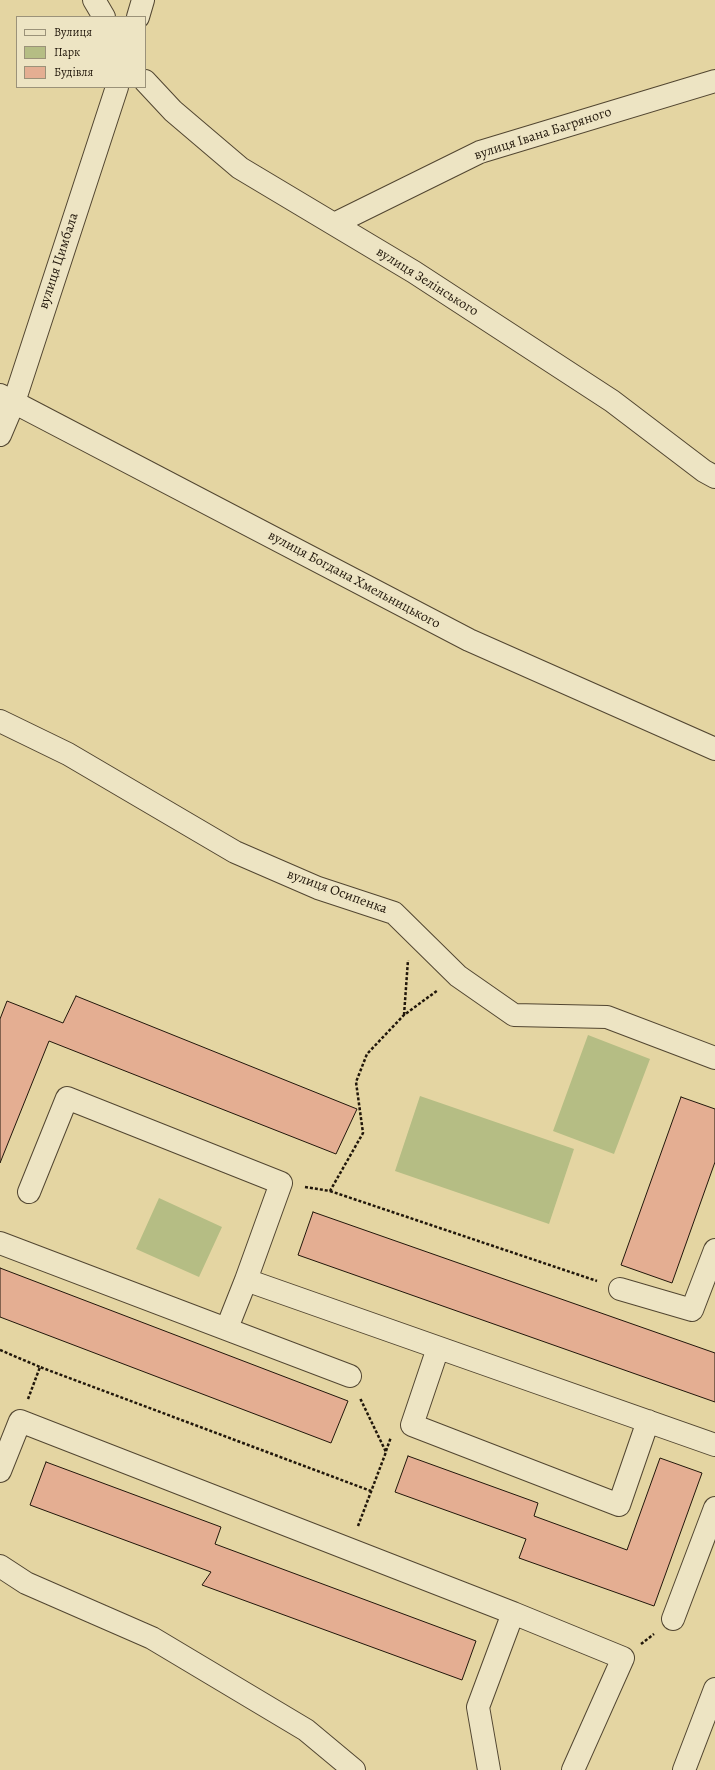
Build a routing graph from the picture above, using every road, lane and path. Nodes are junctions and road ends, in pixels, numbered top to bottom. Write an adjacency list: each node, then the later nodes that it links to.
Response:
1 (94, 0): 3 (street)
2 (143, 0): 4 (street)
3 (103, 16)
4 (138, 16)
5 (146, 81): 8 (street, вулиця Зелінського)
6 (715, 81): 8 (street, вулиця Івана Багряного)
7 (117, 88): 9 (street, вулиця Цимбала)
8 (334, 224): 11 (street, вулиця Зелінського)
9 (7, 398): 10 (street, вулиця Цимбала); 13 (street, вулиця Богдана Хмельницького)
10 (0, 435)
11 (715, 477)
12 (0, 721): 15 (street, вулиця Осипенка)
13 (715, 749)
14 (408, 960): 16 (path)
15 (458, 976): 16 (path); 17 (street, вулиця Осипенка)
16 (404, 1016): 19 (path)
17 (715, 1058)
18 (281, 1183): 19 (path); 20 (street); 23 (street)
19 (330, 1191): 24 (path)
20 (29, 1192)
21 (0, 1243): 25 (street)
22 (715, 1250): 24 (street)
23 (246, 1280): 25 (street); 26 (street)
24 (620, 1289)
25 (227, 1328): 29 (street)
26 (438, 1348): 31 (street); 31 (street)
27 (0, 1350): 28 (path)
28 (40, 1367): 30 (path); 34 (path)
29 (350, 1376): 34 (path)
30 (20, 1421): 33 (street); 36 (street)
31 (648, 1421): 32 (street)
32 (715, 1445)
33 (0, 1471)
34 (371, 1491): 36 (path)
35 (715, 1508): 39 (street)
36 (350, 1549): 38 (street)
37 (0, 1566): 42 (street)
38 (514, 1613): 40 (street); 43 (street)
39 (673, 1619): 40 (path)
40 (623, 1658): 44 (street)
41 (715, 1689): 45 (street)
42 (354, 1770)
43 (489, 1770)
44 (573, 1770)
45 (684, 1770)

